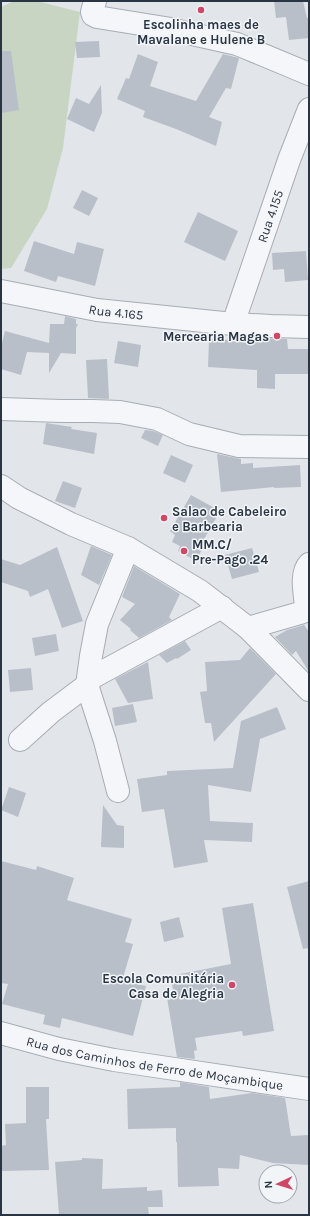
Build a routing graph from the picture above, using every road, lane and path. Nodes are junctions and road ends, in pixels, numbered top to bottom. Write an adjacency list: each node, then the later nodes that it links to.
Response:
1 (95, 1): 2 (street)
2 (309, 74)
3 (309, 109): 5 (street, Rua 4.155)
4 (1, 291): 5 (street, Rua 4.165)
5 (233, 324): 6 (street, Rua 4.165)
6 (309, 327)
7 (1, 409): 8 (street)
8 (309, 447)
9 (1, 486): 10 (street)
10 (128, 548): 12 (street); 14 (street)
11 (309, 564): 13 (street)
12 (222, 607): 13 (street); 14 (street)
13 (248, 628): 15 (street)
14 (87, 685): 16 (street); 17 (street)
15 (309, 690)
16 (20, 740)
17 (118, 791)
18 (1, 1033): 19 (street, Rua dos Caminhos de Ferro de Moçambique)
19 (309, 1089)

